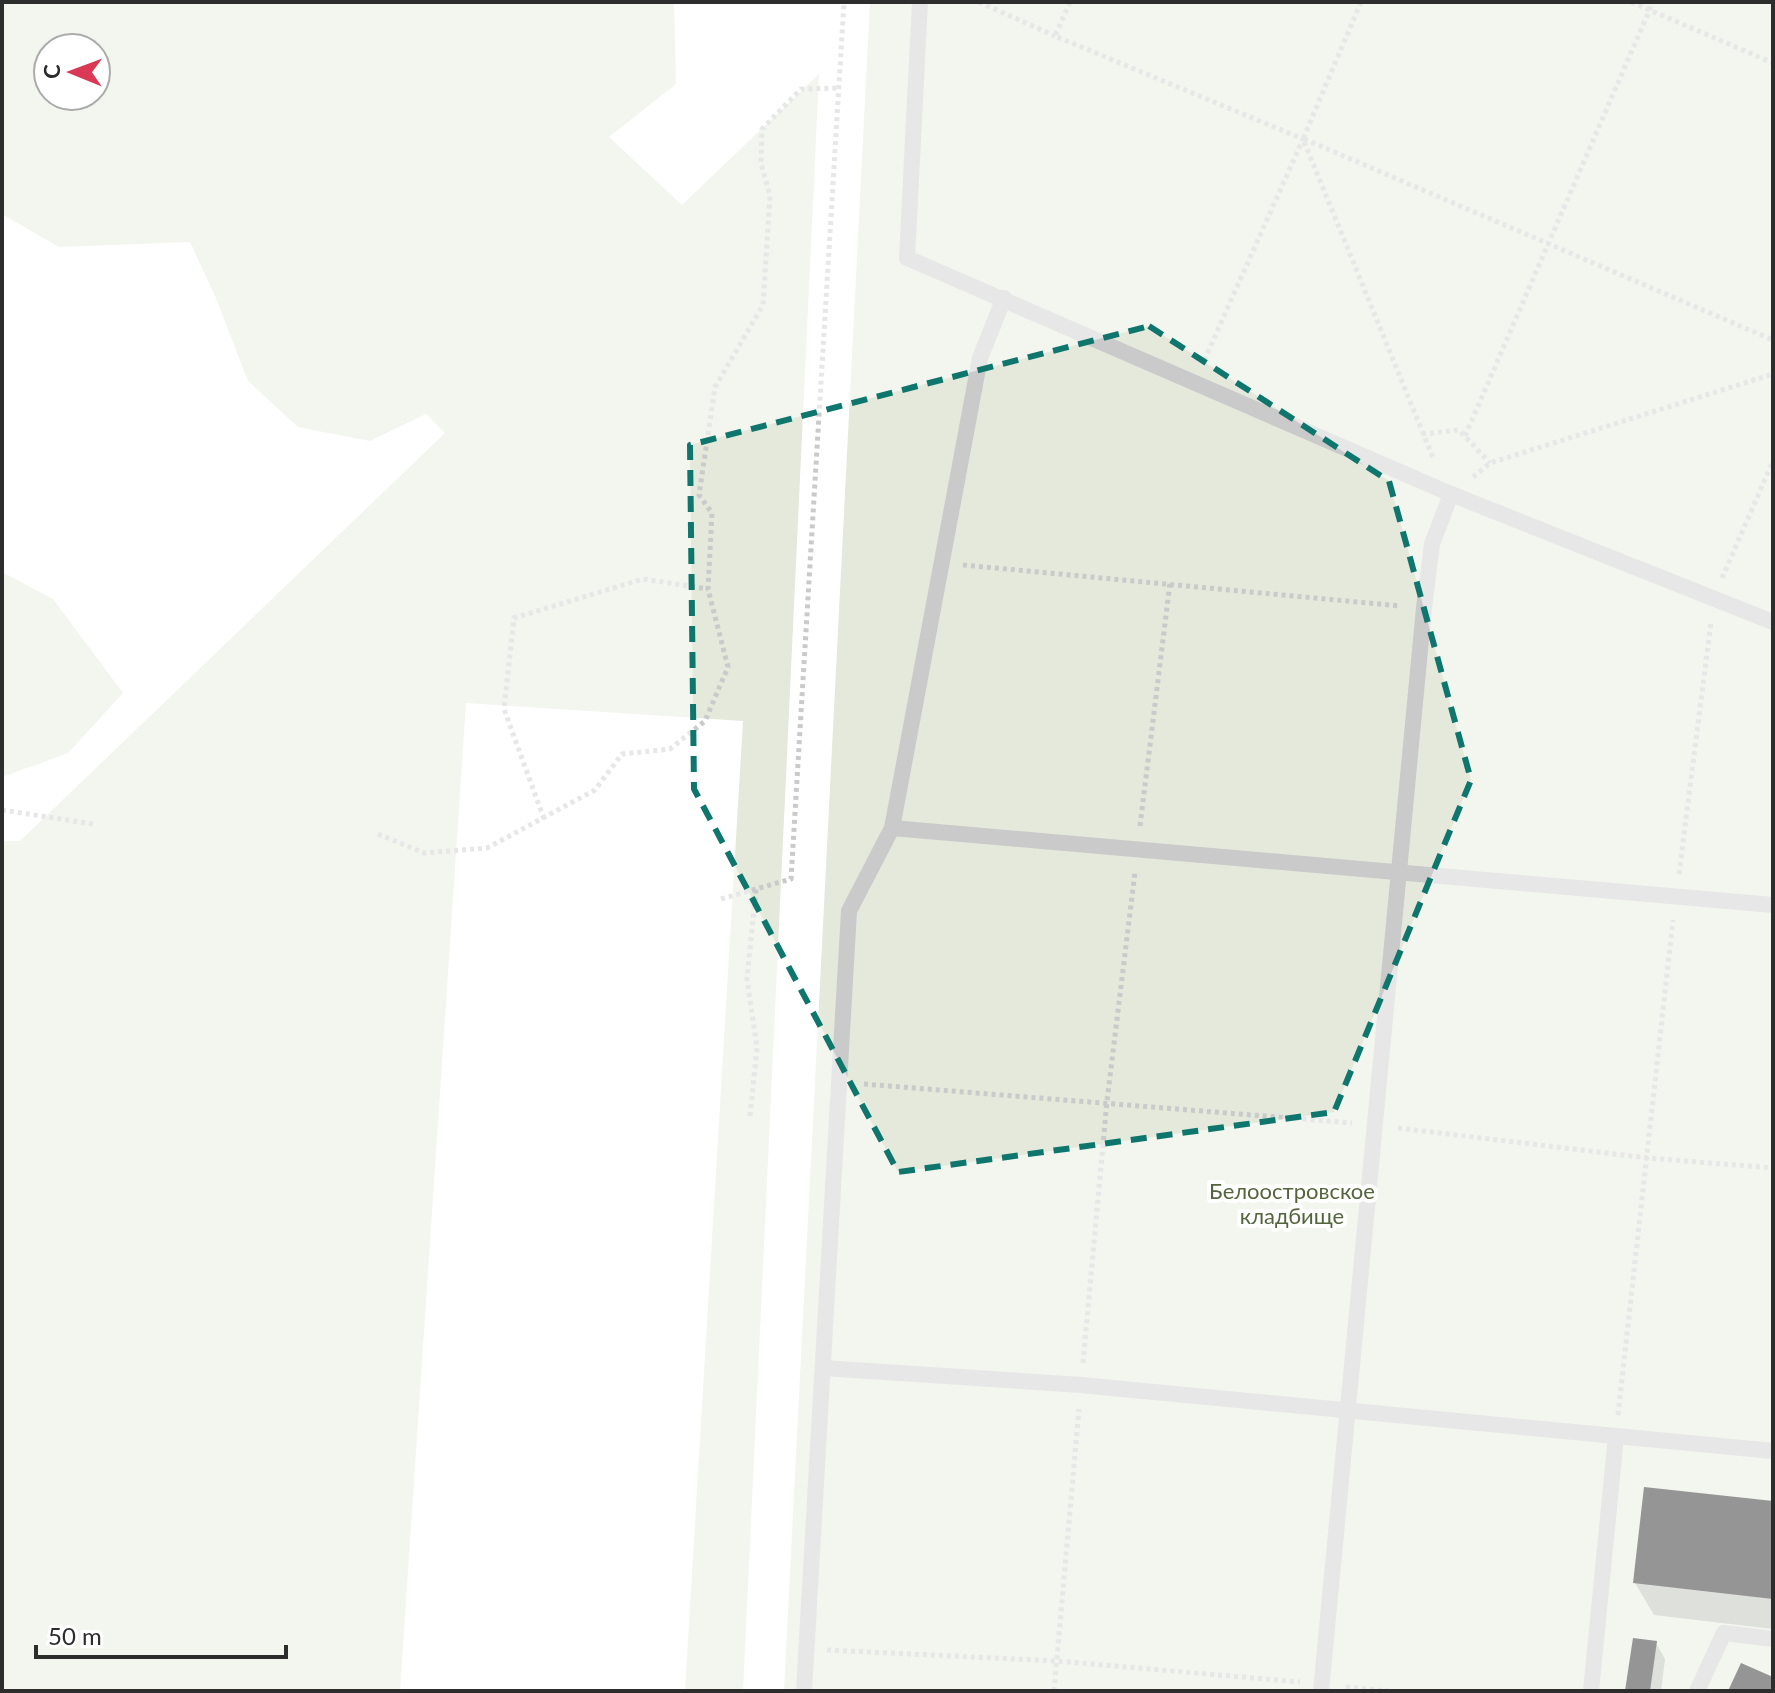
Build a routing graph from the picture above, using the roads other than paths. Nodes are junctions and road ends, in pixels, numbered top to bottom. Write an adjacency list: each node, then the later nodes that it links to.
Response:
1 (920, 2): 2 (lane)
2 (1004, 298): 3 (lane); 5 (lane)
3 (1451, 494): 4 (lane); 6 (lane)
4 (1773, 622)
5 (892, 828): 6 (lane); 8 (lane)
6 (1398, 871): 7 (lane); 9 (lane)
7 (1773, 905)
8 (823, 1368): 9 (lane); 14 (lane)
9 (1348, 1410): 10 (lane); 13 (lane)
10 (1616, 1436): 11 (lane); 15 (lane)
11 (1773, 1451)
12 (1773, 1639): 16 (lane)
13 (1321, 1688)
14 (804, 1691)
15 (1591, 1691)
16 (1697, 1691)

